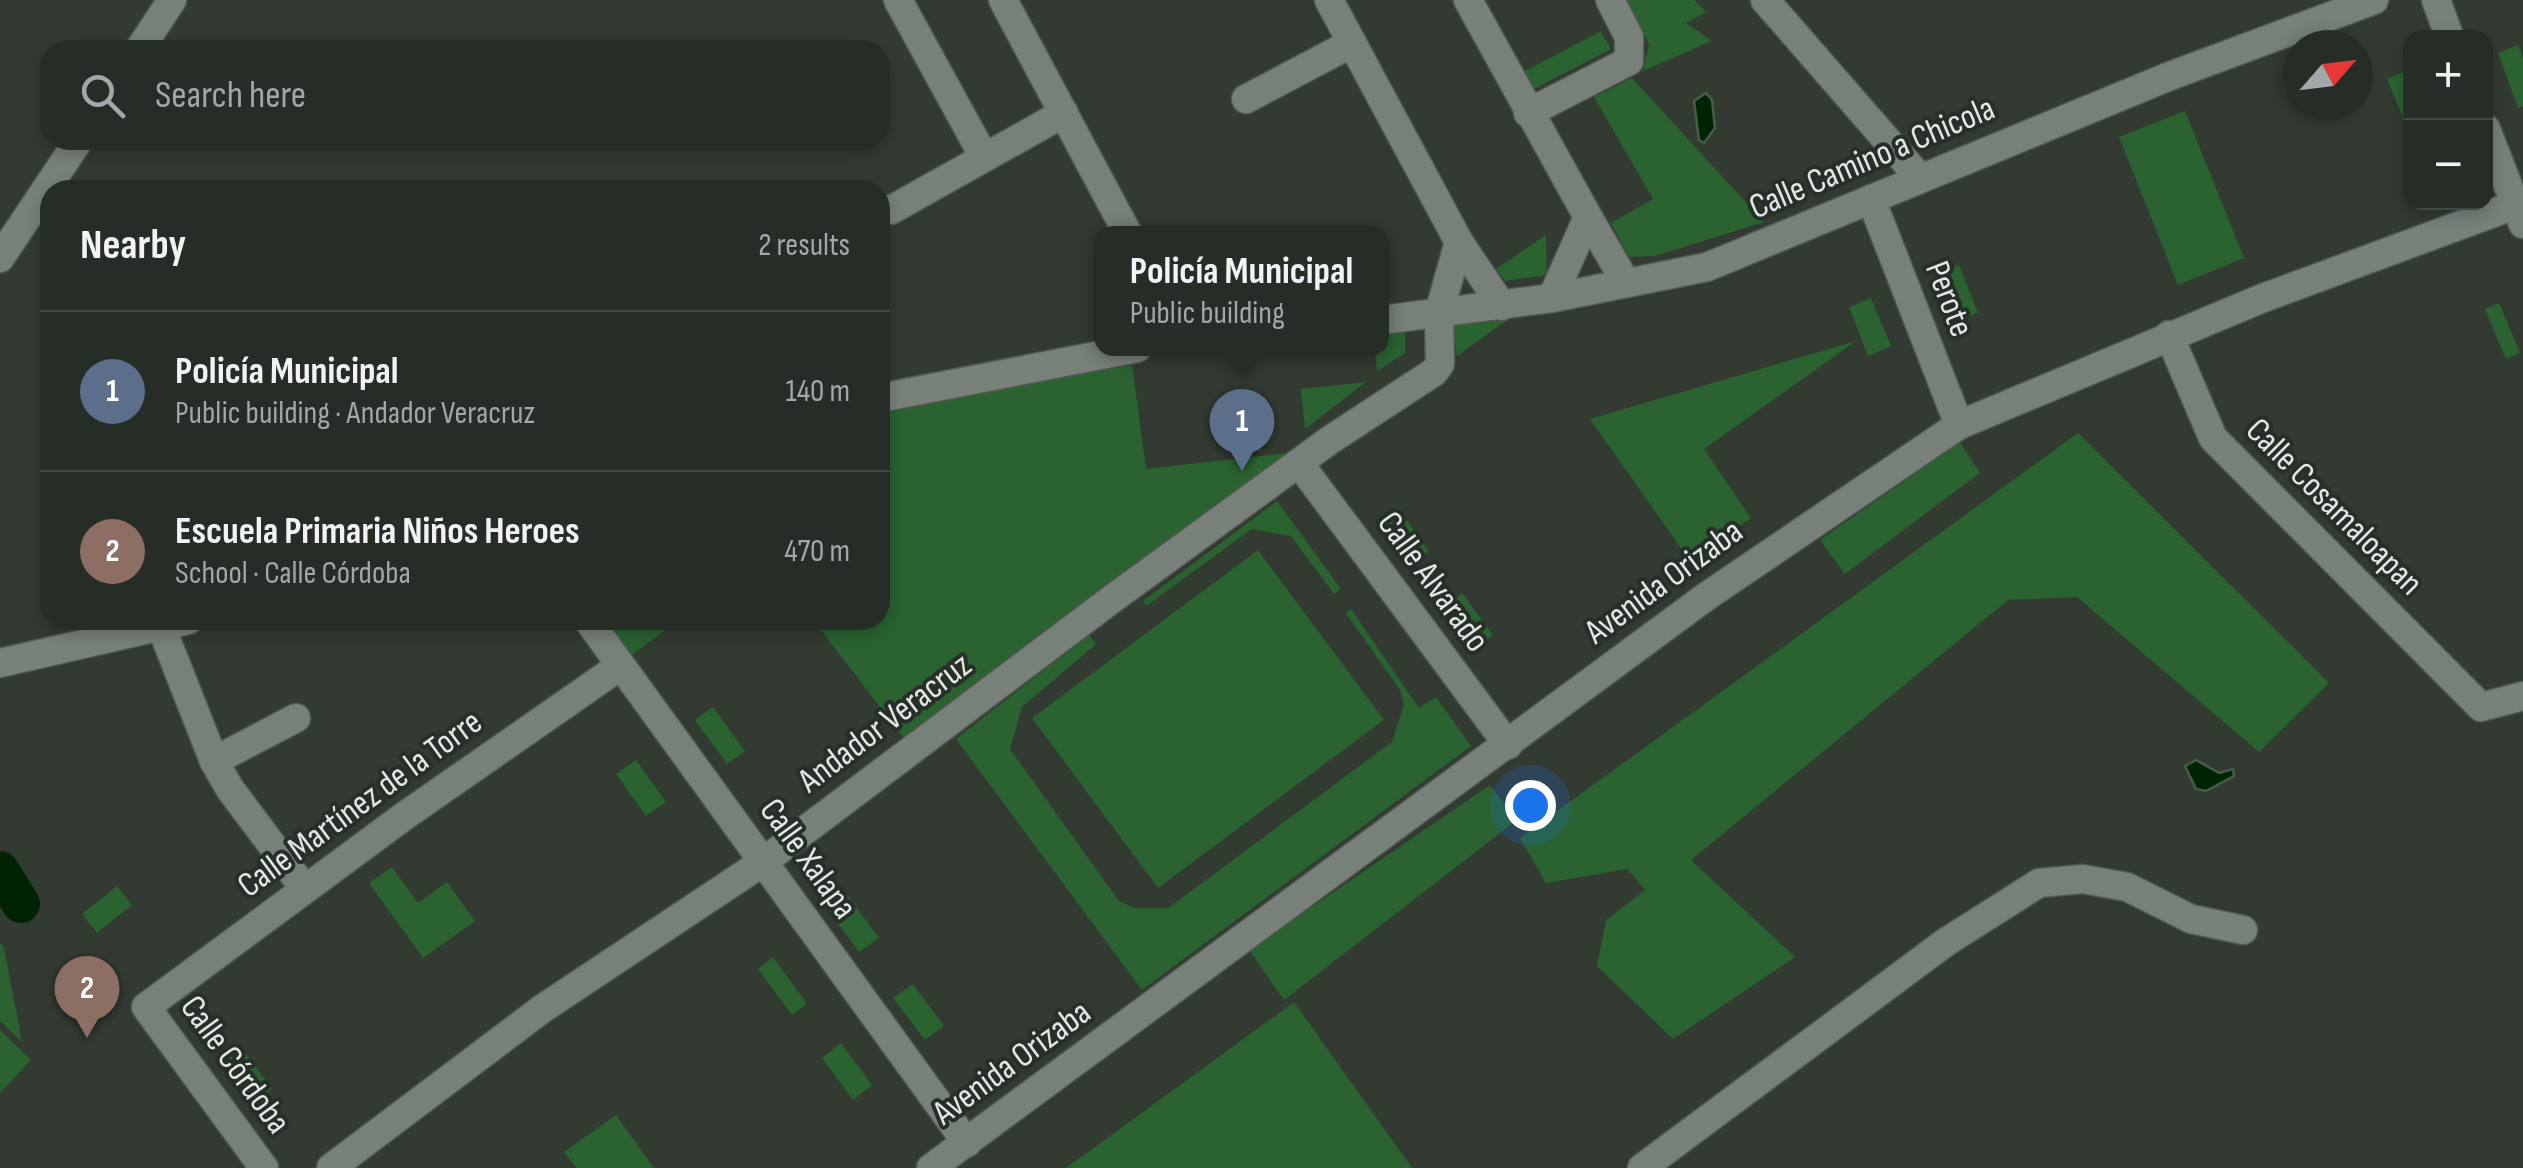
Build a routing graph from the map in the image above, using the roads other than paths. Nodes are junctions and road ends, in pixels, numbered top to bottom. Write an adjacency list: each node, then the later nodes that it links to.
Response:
1 (172, 0): 12 (street)
2 (898, 0): 19 (street)
3 (1003, 0): 15 (street)
4 (1329, 0): 13 (street)
5 (1468, 0): 16 (street)
6 (1610, 0): 16 (street)
7 (1765, 0): 20 (street)
8 (2374, 0): 10 (street, Calle Camino a Chicola)
9 (2436, 0): 11 (street)
10 (2309, 11): 20 (street, Calle Camino a Chicola)
11 (2447, 30)
12 (146, 40)
13 (1352, 43): 14 (street); 28 (street)
14 (1246, 99)
15 (1064, 113): 19 (street); 27 (street)
16 (1528, 113): 26 (street)
17 (2493, 145): 25 (street)
18 (72, 150): 21 (street)
19 (984, 157): 24 (street)
20 (1919, 177): 23 (street, Calle Camino a Chicola)
21 (52, 180)
22 (40, 198): 29 (street)
23 (1870, 199): 30 (street, Calle Camino a Chicola); 38 (street, Perote)
24 (891, 210)
25 (2521, 210): 35 (street, Avenida Orizaba)
26 (1588, 218): 30 (street); 31 (street)
27 (1124, 226)
28 (1460, 242): 32 (street); 33 (street)
29 (0, 258)
30 (1626, 283): 31 (street, Calle Camino a Chicola)
31 (1552, 298): 32 (street, Calle Camino a Chicola)
32 (1502, 306): 33 (street, Calle Camino a Chicola)
33 (1438, 313): 34 (street, Calle Camino a Chicola); 39 (street, Andador Veracruz)
34 (1389, 319)
35 (2169, 335): 38 (street, Avenida Orizaba); 45 (street, Calle Cosamaloapan)
36 (1096, 356): 37 (street)
37 (890, 396)
38 (1959, 425): 47 (street, Avenida Orizaba)
39 (1299, 463): 47 (street, Calle Alvarado); 49 (street, Andador Veracruz)
40 (152, 630): 43 (street)
41 (176, 630): 48 (street)
42 (595, 630): 44 (street, Calle Xalapa)
43 (0, 663)
44 (620, 666): 49 (street, Calle Xalapa); 50 (street, Calle Martínez de la Torre)
45 (2523, 696)
46 (296, 718): 48 (street)
47 (1508, 745): 53 (street, Avenida Orizaba)
48 (214, 761): 50 (street)
49 (763, 862): 53 (street, Calle Xalapa); 55 (street, Andador Veracruz)
50 (306, 888): 52 (street, Calle Martínez de la Torre)
51 (2243, 930): 57 (street)
52 (146, 1007): 54 (street, Calle Córdoba)
53 (967, 1143): 56 (street, Avenida Orizaba)
54 (264, 1168)
55 (331, 1168)
56 (932, 1168)
57 (1642, 1168)

